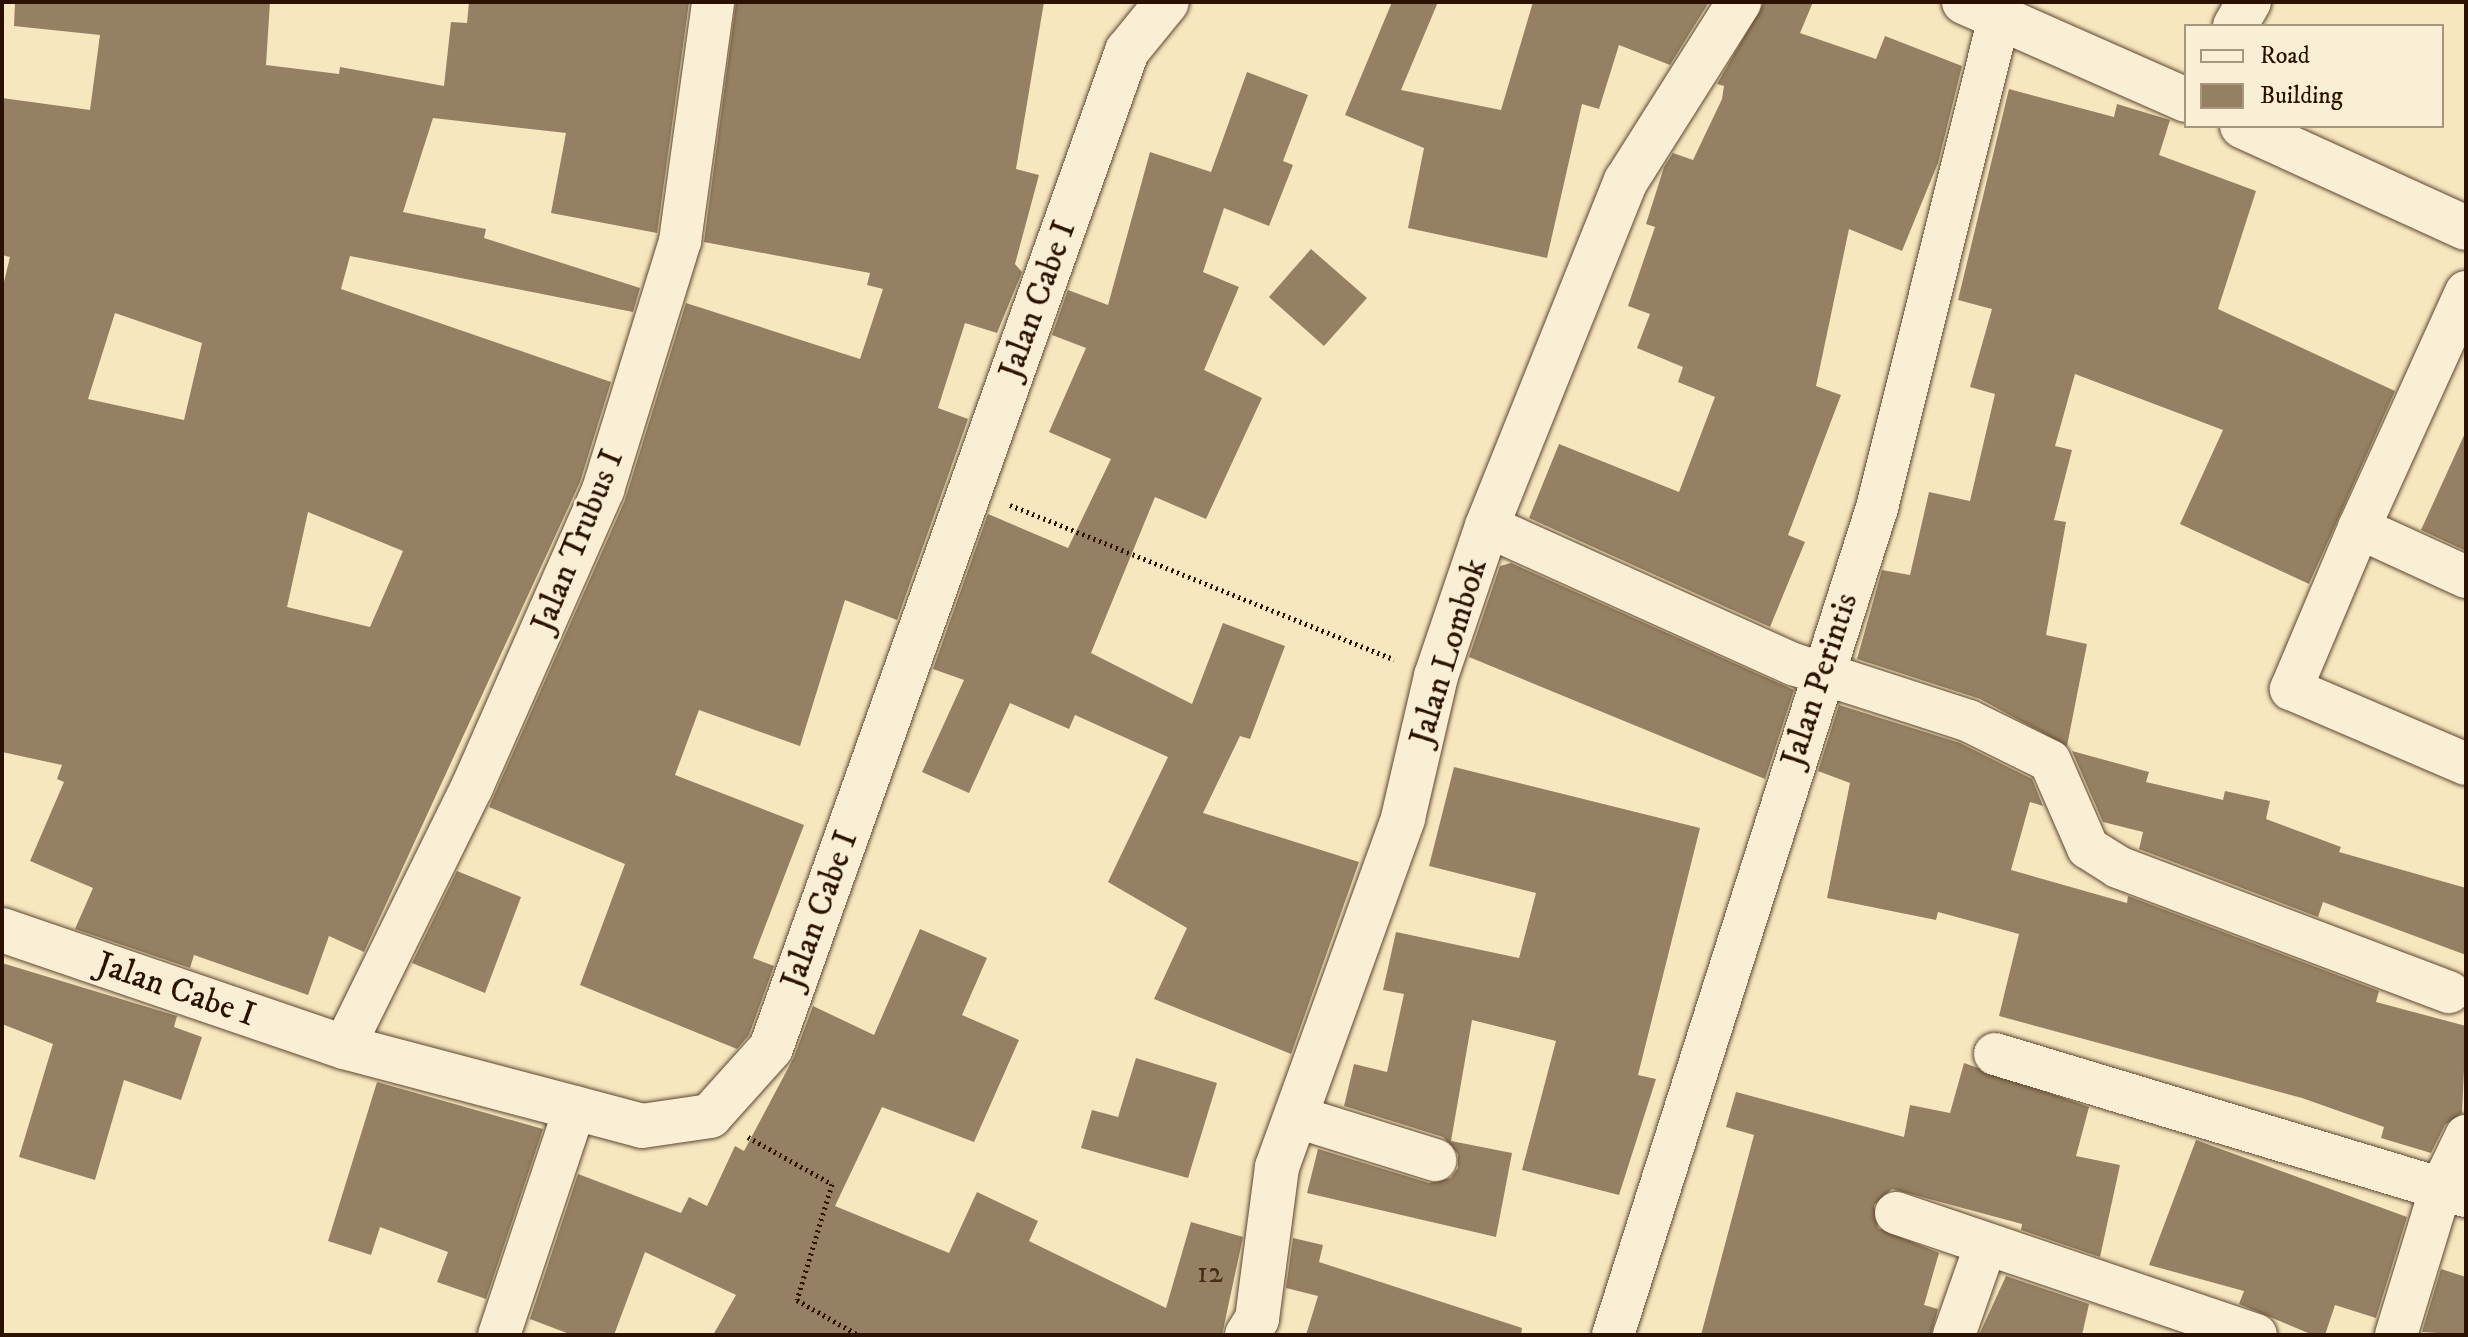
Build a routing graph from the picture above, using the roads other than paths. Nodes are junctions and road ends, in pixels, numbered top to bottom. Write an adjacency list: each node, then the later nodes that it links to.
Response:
1 (713, 2): 18 (street, Jalan Trubus I)
2 (1167, 2): 20 (street, Jalan Cabe I)
3 (1739, 2): 11 (street, Jalan Lombok)
4 (2249, 2): 6 (street)
5 (1988, 7): 7 (street); 14 (street, Jalan Perintis)
6 (2236, 24)
7 (2184, 99)
8 (2246, 128): 9 (street)
9 (2466, 228)
10 (2466, 292): 12 (street)
11 (1487, 526): 14 (street); 21 (street, Jalan Lombok)
12 (2359, 528): 13 (street); 15 (street)
13 (2466, 577)
14 (1820, 674): 17 (street); 29 (street, Jalan Perintis)
15 (2466, 764)
16 (2, 930): 18 (street, Jalan Cabe I)
17 (2449, 992)
18 (344, 1047): 20 (street, Jalan Cabe I)
19 (1995, 1054): 24 (street)
20 (575, 1108): 27 (street)
21 (1297, 1117): 23 (street); 28 (street, Jalan Lombok)
22 (2466, 1136): 24 (street)
23 (1435, 1160)
24 (2453, 1192): 32 (street)
25 (1896, 1213): 26 (street)
26 (1986, 1244): 30 (street); 31 (street)
27 (499, 1335)
28 (1247, 1335)
29 (1613, 1335)
30 (1954, 1335)
31 (2256, 1335)
32 (2396, 1335)

